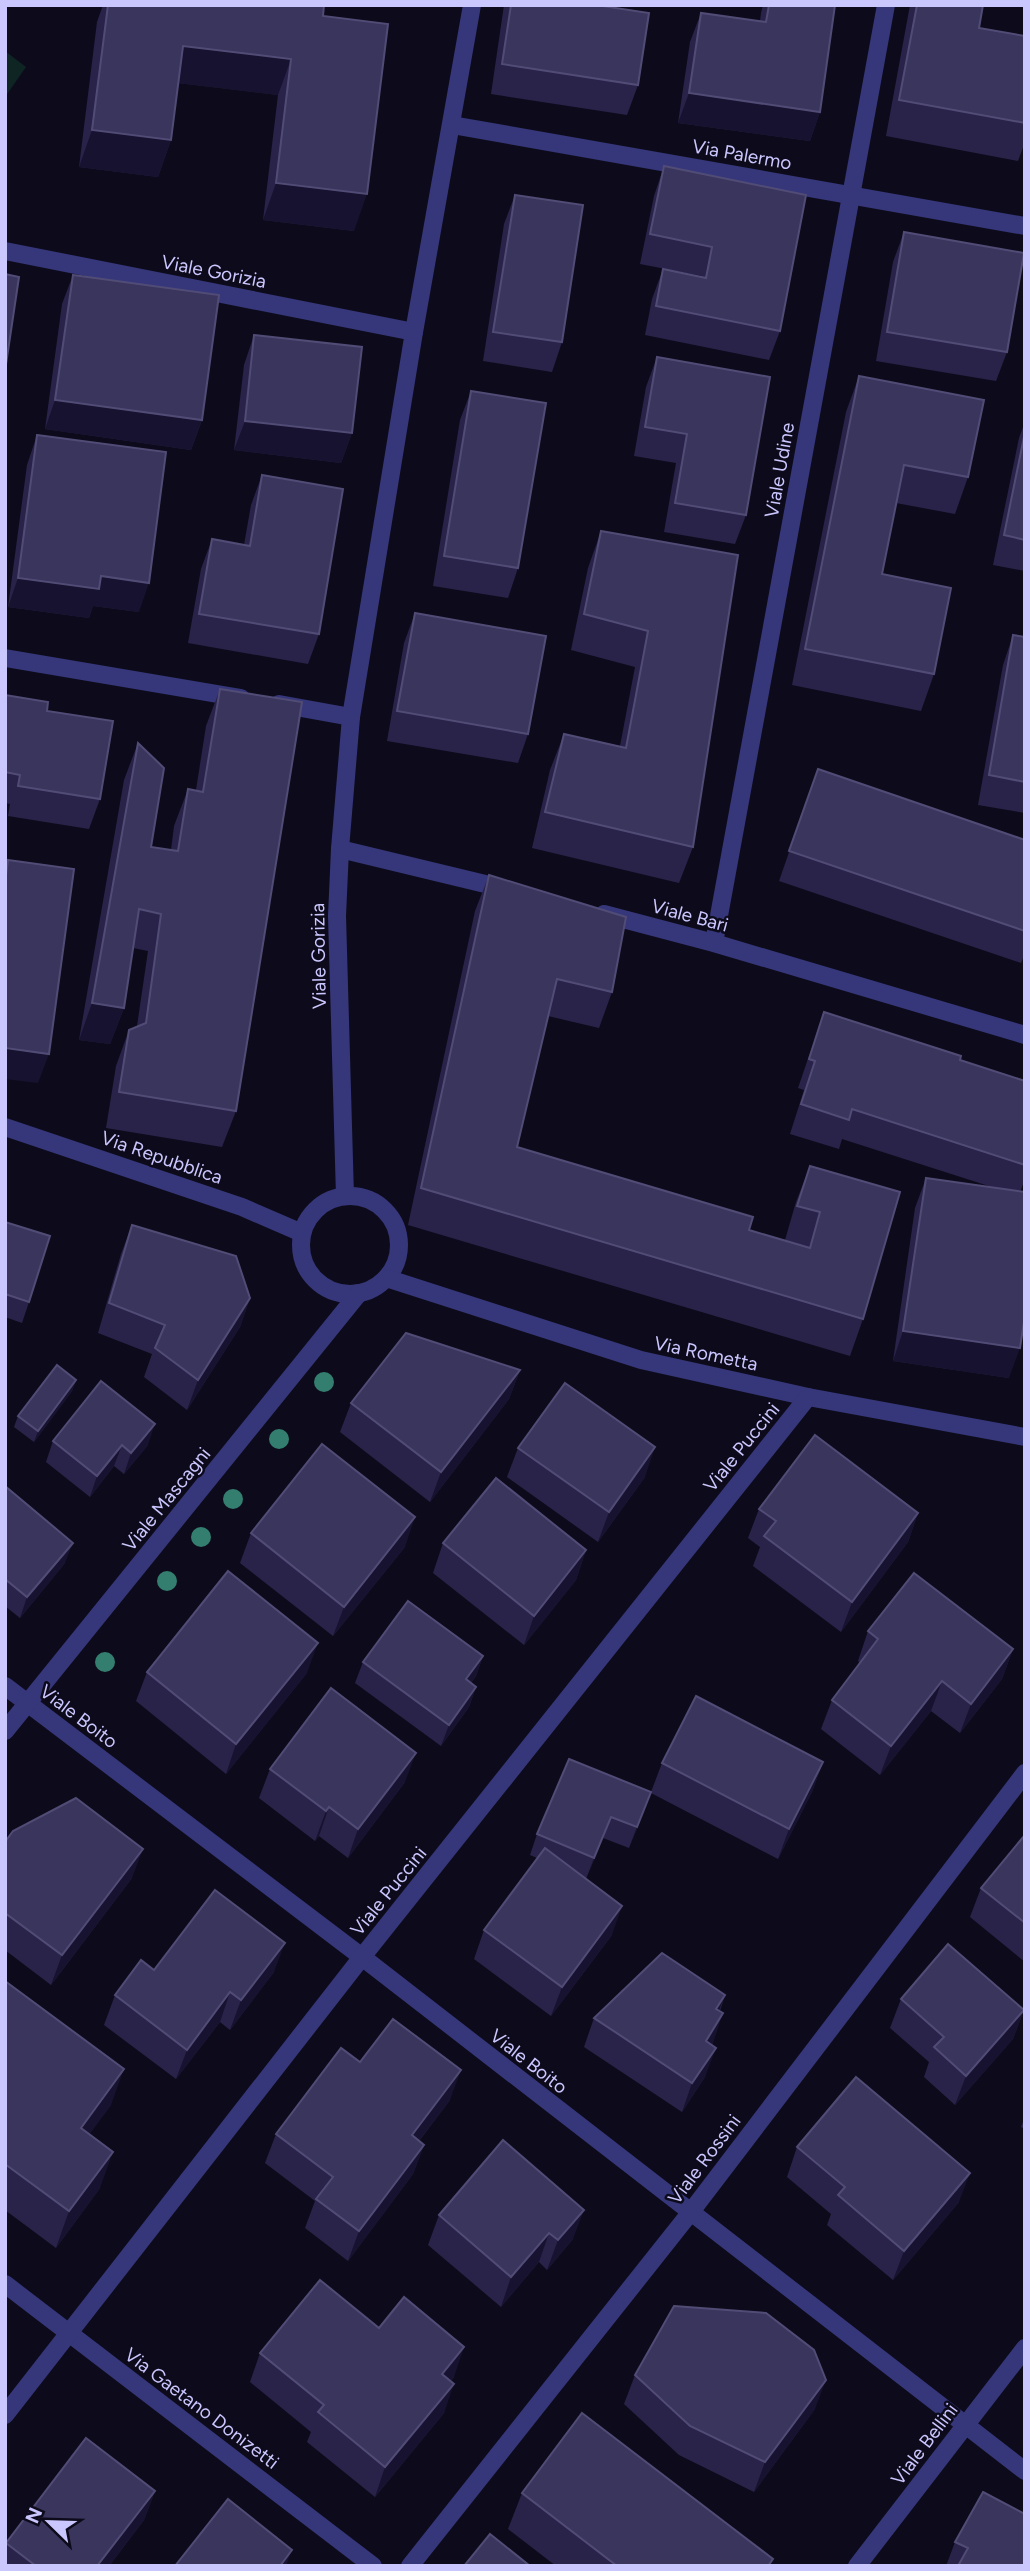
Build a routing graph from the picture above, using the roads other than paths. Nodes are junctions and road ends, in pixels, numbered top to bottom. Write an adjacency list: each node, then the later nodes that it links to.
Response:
1 (472, 5): 3 (street, Viale Gorizia)
2 (886, 5): 4 (street, Viale Udine)
3 (452, 125): 4 (street, Via Palermo); 7 (street, Viale Gorizia)
4 (851, 194): 5 (street, Via Palermo); 13 (street, Viale Udine)
5 (1025, 226)
6 (5, 251): 7 (street, Viale Gorizia)
7 (414, 332): 9 (street, Viale Gorizia)
8 (5, 658): 9 (street)
9 (352, 717): 10 (street, Viale Gorizia)
10 (340, 849): 11 (street); 16 (street, Viale Gorizia)
11 (517, 892)
12 (582, 909): 13 (street, Viale Bari)
13 (714, 943): 14 (street, Viale Bari)
14 (1025, 1035)
15 (5, 1127): 17 (street, Via Repubblica)
16 (345, 1196): 17 (street); 18 (street)
17 (302, 1233): 19 (street)
18 (386, 1278): 19 (street); 20 (street, Via Rometta)
19 (359, 1293): 23 (street, Viale Mascagni)
20 (808, 1397): 21 (street, Via Rometta); 26 (street, Viale Puccini)
21 (1025, 1437)
22 (5, 1686): 23 (street, Viale Boito)
23 (28, 1704): 24 (street, Viale Mascagni); 26 (street, Viale Boito)
24 (5, 1731)
25 (1025, 1773): 27 (street, Viale Rossini)
26 (362, 1956): 27 (street, Viale Boito); 29 (street, Viale Puccini)
27 (690, 2213): 32 (street, Viale Boito); 35 (street, Viale Rossini)
28 (5, 2284): 29 (street, Via Gaetano Donizetti)
29 (69, 2333): 31 (street, Viale Puccini); 34 (street, Via Gaetano Donizetti)
30 (1025, 2348): 32 (street, Viale Bellini)
31 (5, 2415)
32 (964, 2426): 33 (street, Viale Boito); 36 (street, Viale Bellini)
33 (1025, 2471)
34 (373, 2566)
35 (410, 2566)
36 (858, 2566)

